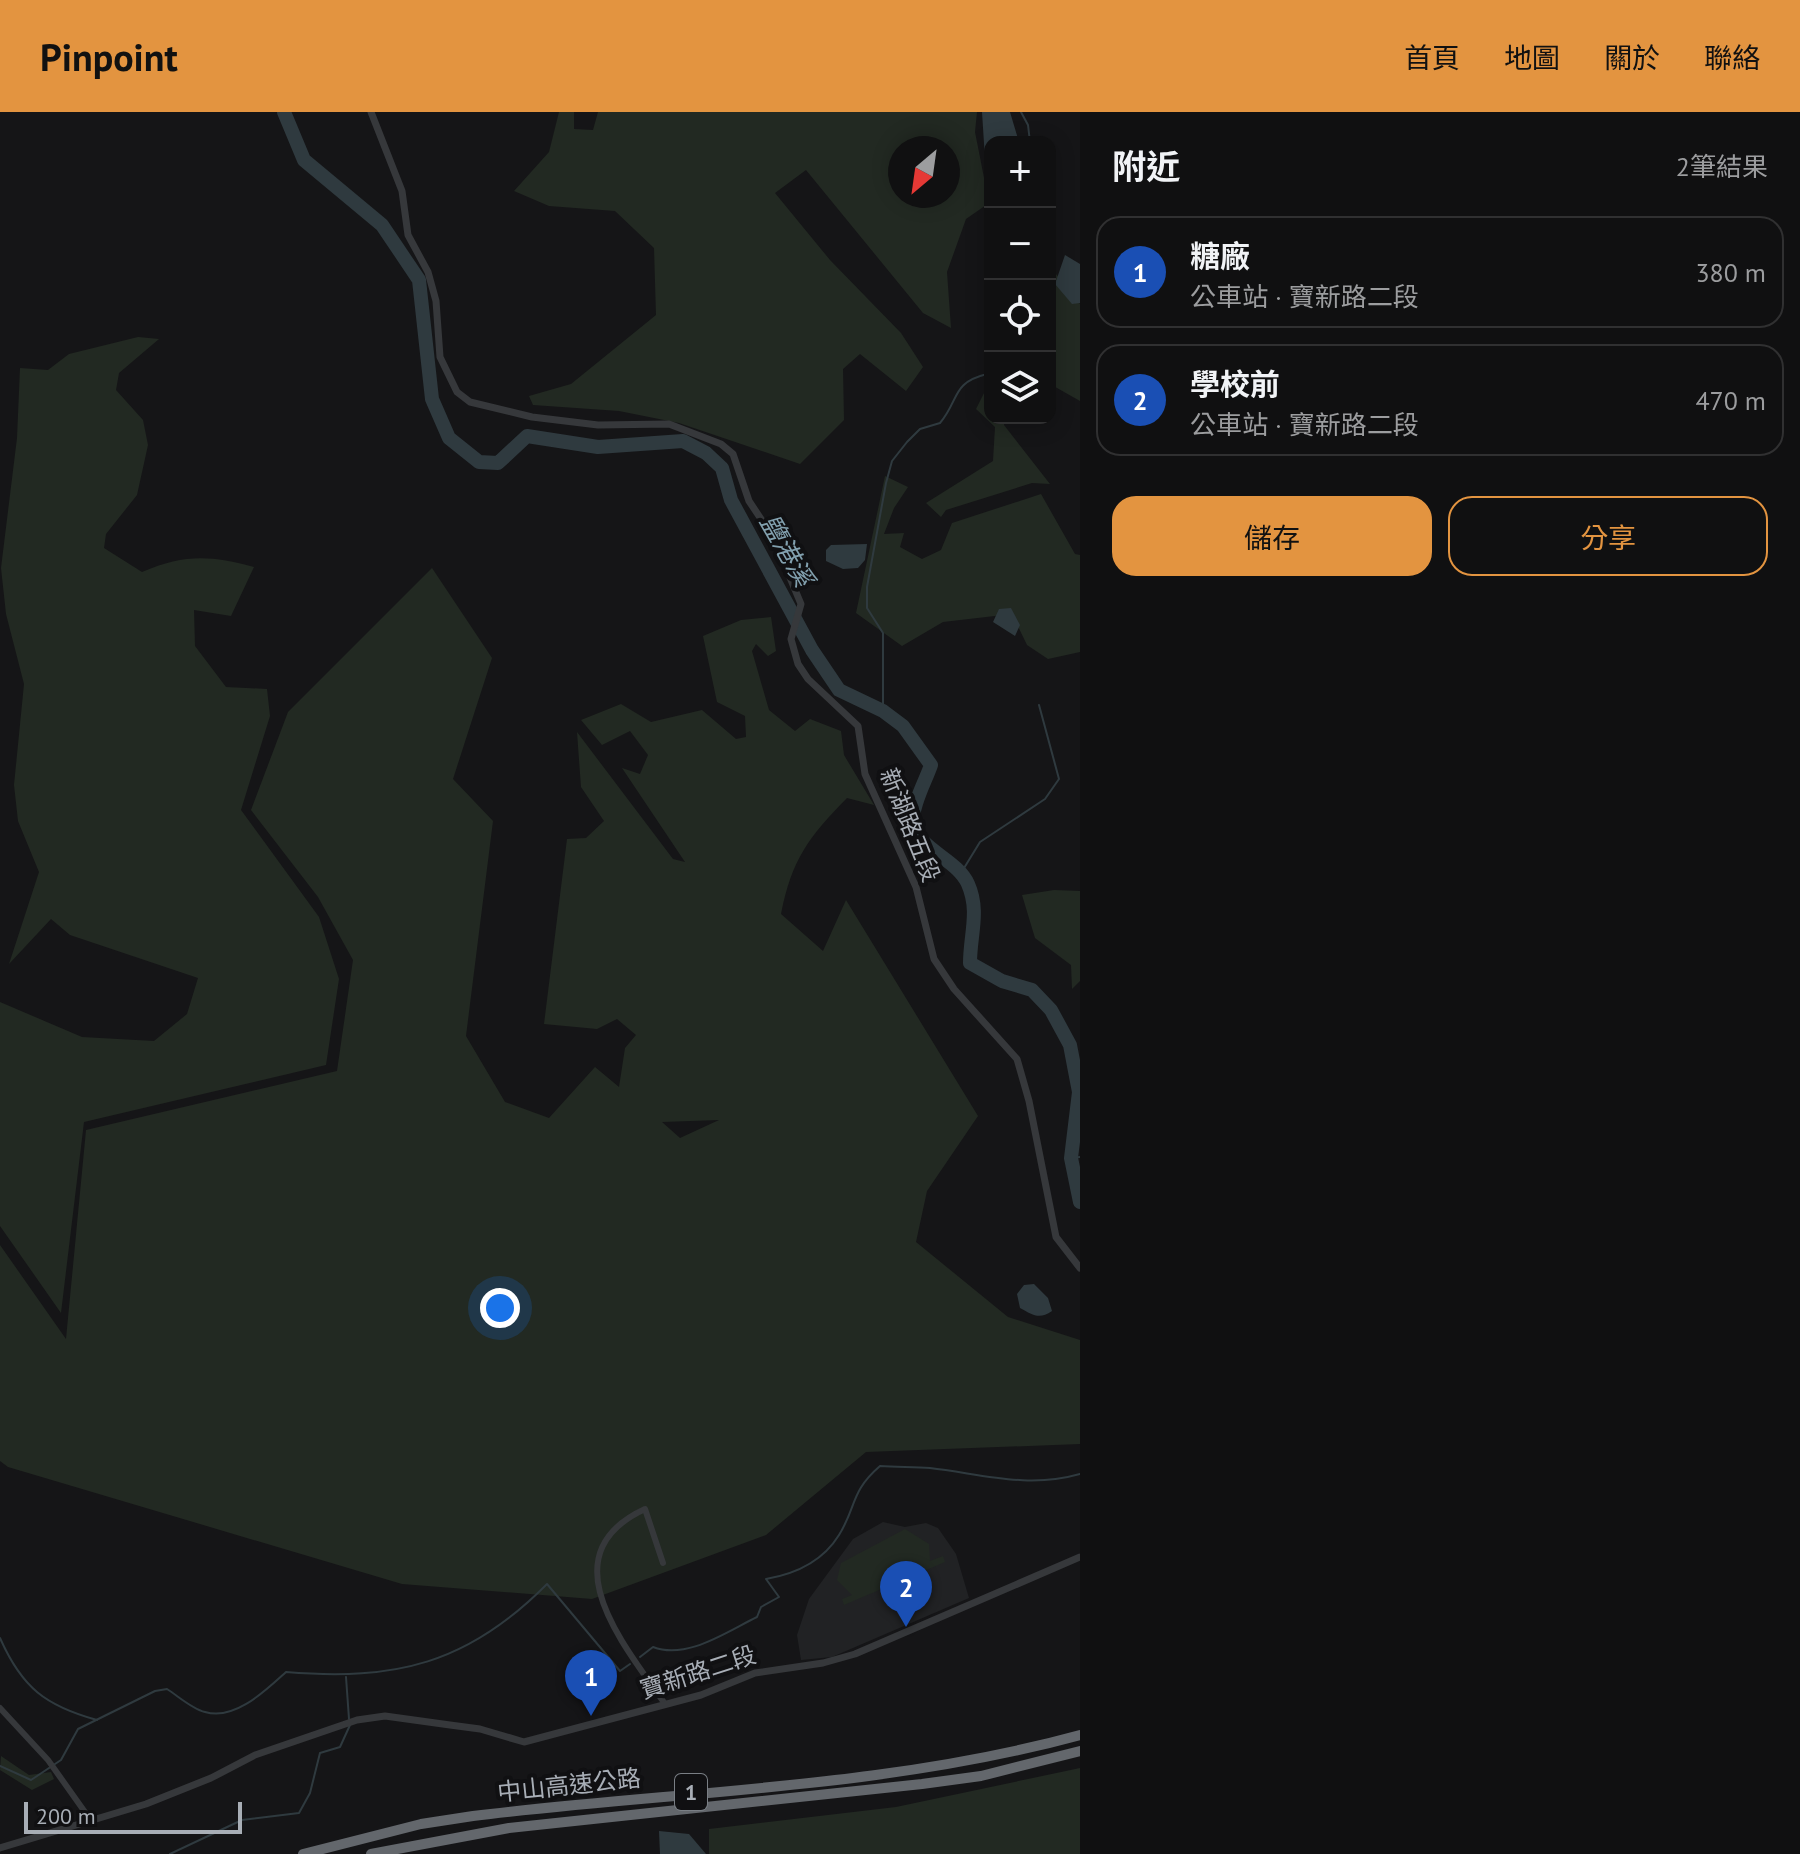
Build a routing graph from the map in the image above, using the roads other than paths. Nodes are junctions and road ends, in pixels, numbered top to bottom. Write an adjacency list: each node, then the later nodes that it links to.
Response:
1 (371, 112): 2 (street, 新湖路五段)
2 (1080, 1268)
3 (1080, 1557): 5 (street, 寶新路二段)
4 (663, 1563): 5 (street)
5 (665, 1704): 9 (street, 寶新路二段)
6 (0, 1708): 9 (street)
7 (1080, 1735): 11 (highway, 中山高速公路 / 1)
8 (1080, 1751): 12 (highway, 中山高速公路 / 1)
9 (92, 1822): 10 (street, 寶新路二段)
10 (0, 1848)
11 (303, 1854)
12 (371, 1854)

